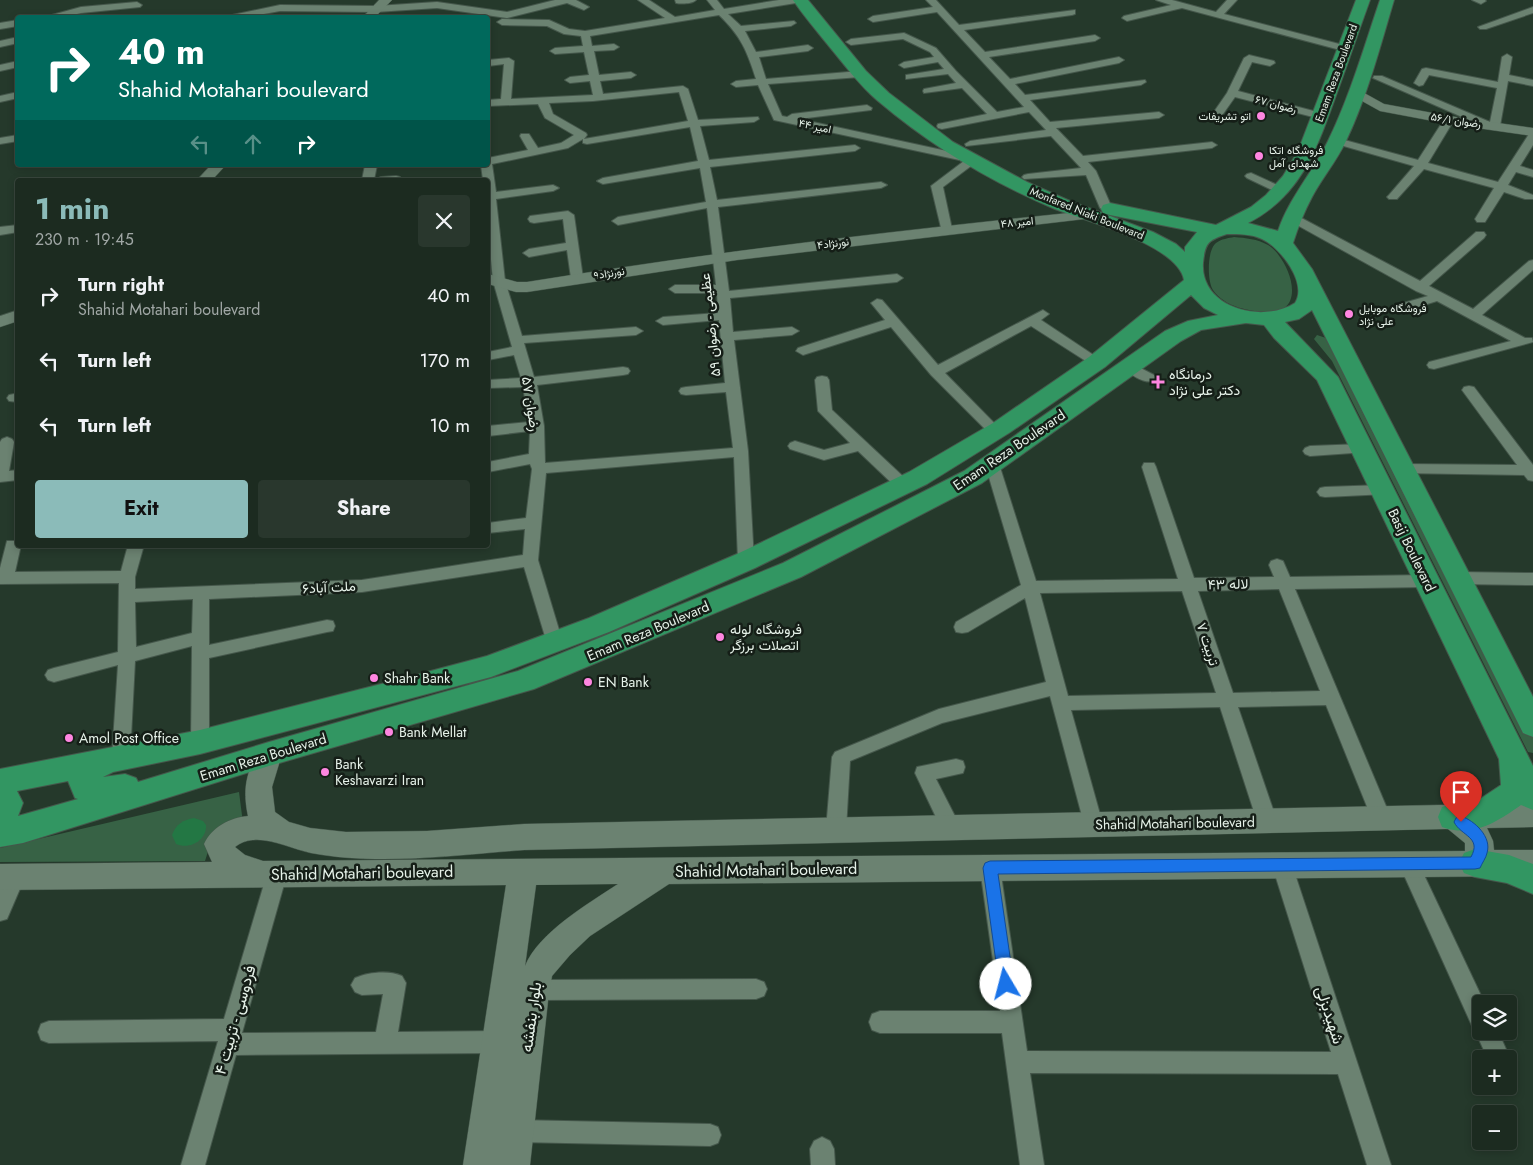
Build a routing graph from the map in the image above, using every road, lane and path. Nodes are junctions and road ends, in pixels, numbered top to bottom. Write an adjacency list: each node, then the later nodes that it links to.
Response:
1 (88, 0): 23 (street)
2 (273, 0): 27 (street)
3 (386, 0): 28 (street)
4 (567, 0): 22 (street); 25 (street)
5 (643, 0): 40 (street)
6 (691, 0): 15 (street)
7 (712, 0): 29 (street)
8 (798, 0): 29 (street); 71 (main road, Monfared Niaki Boulevard)
9 (817, 0): 51 (main road, Monfared Niaki Boulevard)
10 (1161, 0): 21 (street)
11 (1232, 0): 37 (street)
12 (1362, 0): 57 (main road, Emam Reza Boulevard)
13 (1387, 0): 87 (main road, Emam Reza Boulevard)
14 (513, 1): 25 (street)
15 (680, 1)
16 (936, 3): 39 (street); 46 (street)
17 (233, 4): 32 (street)
18 (68, 5): 30 (street)
19 (137, 5): 23 (street)
20 (321, 5): 27 (street); 28 (street); 34 (street)
21 (1182, 6): 37 (street); 38 (street)
22 (584, 7)
23 (81, 10): 31 (street)
24 (1533, 10): 45 (street)
25 (518, 12): 28 (street)
26 (1072, 12): 46 (street)
27 (258, 13): 33 (street)
28 (371, 13)
29 (722, 13): 40 (street); 47 (street)
30 (48, 15)
31 (57, 15)
32 (224, 15)
33 (240, 15)
34 (310, 15)
35 (413, 15): 36 (street)
36 (443, 15)
37 (1218, 15): 57 (street)
38 (1127, 18)
39 (874, 19)
40 (674, 20): 48 (street)
41 (490, 22): 48 (street)
42 (790, 23): 47 (street)
43 (15, 24): 44 (street)
44 (0, 26)
45 (1483, 27)
46 (957, 28): 61 (street)
47 (740, 29): 60 (street)
48 (585, 34): 58 (street)
49 (1095, 38): 61 (street)
50 (15, 41): 52 (street)
51 (851, 42): 53 (street); 107 (main road, Monfared Niaki Boulevard)
52 (0, 44)
53 (922, 44): 55 (street); 63 (street)
54 (614, 47): 58 (street)
55 (902, 47)
56 (808, 48): 60 (street)
57 (1344, 48): 101 (main road, Emam Reza Boulevard)
58 (589, 49): 59 (street); 74 (street)
59 (555, 51)
60 (753, 55): 77 (street)
61 (983, 55): 78 (street)
62 (1507, 57): 80 (street)
63 (941, 59): 68 (street); 70 (street)
64 (1119, 60): 78 (street)
65 (490, 63): 93 (street)
66 (1270, 63): 86 (street)
67 (15, 65): 69 (street)
68 (904, 65)
69 (0, 68)
70 (951, 71): 73 (street); 84 (street)
71 (860, 74): 77 (street); 120 (main road, Monfared Niaki Boulevard)
72 (631, 75): 74 (street)
73 (910, 77)
74 (595, 78): 76 (street); 89 (street)
75 (1378, 78): 108 (street)
76 (570, 80)
77 (762, 82): 83 (street); 102 (street)
78 (1009, 82): 90 (street)
79 (1141, 82): 90 (street)
80 (1502, 82): 81 (street); 82 (street); 108 (street)
81 (1419, 83)
82 (1533, 83)
83 (736, 84)
84 (964, 86): 85 (street); 99 (street)
85 (928, 91)
86 (1232, 92): 101 (street, رضوان ۶۷); 104 (street)
87 (1357, 93): 95 (street, رضوان ۵۶/۱); 98 (main road, Emam Reza Boulevard)
88 (15, 96): 91 (street)
89 (599, 97): 92 (street); 106 (street, عظیمی - رضوان ۵۹)
90 (1024, 98): 97 (street)
91 (0, 99)
92 (542, 100): 93 (street); 119 (street)
93 (506, 102): 94 (street)
94 (490, 103)
95 (1380, 107): 98 (street, رضوان ۵۶/۱); 105 (street, رضوان ۵۶/۱)
96 (867, 108): 102 (street)
97 (1033, 108): 99 (street); 109 (street)
98 (1349, 113): 116 (main road, Emam Reza Boulevard)
99 (994, 115): 107 (street)
100 (1159, 115): 109 (street)
101 (1321, 116): 136 (main road, Emam Reza Boulevard)
102 (778, 118): 120 (street, امیر ۴۴)
103 (754, 119): 106 (street)
104 (1214, 119)
105 (1449, 120): 108 (street, رضوان ۵۶/۱); 124 (street)
106 (696, 123): 115 (street); 123 (street, عظیمی - رضوان ۵۹)
107 (942, 126): 120 (main road, Monfared Niaki Boulevard)
108 (1492, 126): 110 (street, رضوان ۵۶/۱)
109 (1052, 128): 120 (street); 121 (street)
110 (1533, 132)
111 (525, 136): 119 (street)
112 (1533, 136): 126 (street)
113 (15, 138): 114 (street)
114 (0, 141)
115 (587, 141)
116 (1337, 141): 124 (street); 137 (main road, Emam Reza Boulevard)
117 (1212, 145): 121 (street)
118 (855, 148): 123 (street)
119 (535, 152): 122 (street)
120 (971, 154): 130 (main road, Monfared Niaki Boulevard); 145 (main road, Monfared Niaki Boulevard); 151 (street)
121 (1081, 160): 127 (street)
122 (490, 161)
123 (703, 164): 132 (street); 141 (street, عظیمی - رضوان ۵۹)
124 (1421, 164): 134 (street); 139 (street)
125 (217, 167): 131 (street)
126 (1513, 168): 128 (street); 134 (street)
127 (1090, 171): 130 (street); 142 (street)
128 (1533, 174)
129 (1251, 176): 136 (street)
130 (1028, 177): 142 (main road, Monfared Niaki Boulevard)
131 (206, 178)
132 (603, 181)
133 (881, 185): 141 (street)
134 (1502, 187): 140 (street); 149 (street)
135 (553, 188): 138 (street)
136 (1280, 190): 143 (main road, Emam Reza Boulevard)
137 (1304, 194): 143 (main road); 146 (main road, Emam Reza Boulevard)
138 (490, 196): 164 (street, رضوان ۵۷)
139 (1393, 197)
140 (1529, 197)
141 (712, 204): 148 (street); 159 (street, عظیمی - رضوان ۵۹)
142 (1106, 208): 152 (main road, Monfared Niaki Boulevard); 154 (main road)
143 (1258, 211): 152 (main road, Emam Reza Boulevard)
144 (568, 215): 147 (street); 157 (street)
145 (1088, 215): 151 (street, امیر ۴۸); 154 (main road, Monfared Niaki Boulevard)
146 (1292, 218): 156 (main road, Emam Reza Boulevard); 166 (street)
147 (534, 219)
148 (618, 220)
149 (1481, 220)
150 (15, 228): 153 (street)
151 (946, 229): 159 (street, نورنژاد۴)
152 (1220, 229): 156 (main road); 161 (main road)
153 (0, 231)
154 (1146, 236): 161 (main road, Monfared Niaki Boulevard)
155 (1480, 236): 166 (street)
156 (1282, 244): 165 (main road)
157 (573, 245): 158 (street); 162 (street)
158 (529, 253)
159 (720, 257): 162 (street, نورنژاد۹); 168 (street, عظیمی - رضوان ۵۹)
160 (1533, 264): 172 (street)
161 (1194, 277): 175 (main road); 189 (main road, Emam Reza Boulevard)
162 (578, 278): 164 (street, نورنژاد۹)
163 (897, 278): 168 (street)
164 (493, 280): 186 (street, رضوان ۵۷)
165 (1307, 280): 176 (main road); 184 (main road, Basij Boulevard)
166 (1420, 288): 169 (street)
167 (675, 289): 168 (street)
168 (723, 292): 174 (street, عظیمی - رضوان ۵۹)
169 (1436, 297): 171 (street); 172 (street)
170 (877, 303): 179 (street)
171 (1405, 307)
172 (1474, 315): 185 (street)
173 (15, 316): 178 (street)
174 (724, 316): 177 (street); 183 (street, عظیمی - رضوان ۵۹)
175 (1244, 317): 176 (main road); 180 (main road, Emam Reza Boulevard)
176 (1270, 318): 193 (main road, Basij Boulevard)
177 (663, 321)
178 (0, 322)
179 (893, 322): 187 (street); 192 (street)
180 (1195, 325): 189 (main road); 210 (main road, Emam Reza Boulevard)
181 (636, 331): 186 (street)
182 (792, 331): 183 (street)
183 (728, 336): 197 (street, عظیمی - رضوان ۵۹)
184 (1337, 339): 193 (main road); 213 (main road, Basij Boulevard)
185 (1528, 341): 190 (street)
186 (518, 345): 188 (street); 195 (street, رضوان ۵۷)
187 (803, 351)
188 (490, 355)
189 (1097, 362): 192 (street); 202 (main road, Emam Reza Boulevard)
190 (1434, 365)
191 (623, 371): 195 (street)
192 (936, 372): 202 (street)
193 (1327, 377): 206 (main road, Basij Boulevard)
194 (822, 380): 204 (street)
195 (529, 382): 196 (street); 200 (street, رضوان ۵۷)
196 (490, 384)
197 (732, 387): 199 (street); 208 (street, عظیمی - رضوان ۵۹)
198 (1469, 390): 214 (street)
199 (686, 391)
200 (537, 426): 201 (street); 209 (street, رضوان ۵۷)
201 (490, 431)
202 (995, 431): 217 (main road, Emam Reza Boulevard)
203 (7, 442): 216 (street)
204 (860, 445): 205 (street); 217 (street)
205 (795, 446)
206 (1362, 449): 207 (street); 218 (main road, Basij Boulevard)
207 (1310, 451)
208 (741, 452): 209 (street); 225 (street, عظیمی - رضوان ۵۹)
209 (538, 464): 211 (street); 220 (street, رضوان ۵۷)
210 (992, 464): 234 (street); 248 (main road, Emam Reza Boulevard)
211 (490, 467)
212 (1149, 467): 233 (street, تربیت ۷)
213 (1403, 469): 214 (street); 229 (main road, Basij Boulevard)
214 (1532, 472)
215 (15, 475): 216 (street)
216 (0, 477)
217 (903, 485): 225 (main road, Emam Reza Boulevard)
218 (1382, 490): 219 (street); 231 (main road, Basij Boulevard)
219 (1325, 492)
220 (532, 523): 221 (street); 224 (street, رضوان ۵۷)
221 (490, 528)
222 (13, 545): 228 (street)
223 (135, 548): 227 (street)
224 (530, 560): 235 (street, ملت آباد۶); 239 (street, رضوان ۵۷)
225 (746, 561): 239 (main road, Emam Reza Boulevard)
226 (1277, 565): 232 (street)
227 (127, 577): 228 (street); 236 (street)
228 (3, 578)
229 (1458, 578): 230 (street); 246 (main road, Basij Boulevard)
230 (1533, 579)
231 (1427, 581): 232 (street, لاله ۴۳); 249 (main road, Basij Boulevard)
232 (1285, 583): 233 (street, لاله ۴۳); 244 (street)
233 (1188, 584): 234 (street, لاله ۴۳); 245 (street, تربیت ۷)
234 (1030, 587): 238 (street); 243 (street)
235 (201, 593): 236 (street, ملت آباد۶); 240 (street)
236 (127, 596): 241 (street)
237 (327, 626): 240 (street)
238 (962, 627)
239 (555, 643): 247 (main road, Emam Reza Boulevard)
240 (201, 645): 241 (street); 247 (street)
241 (127, 656): 242 (street); 250 (street)
242 (54, 675)
243 (1058, 695): 245 (street); 261 (street); 263 (street)
244 (1332, 698): 245 (street); 259 (street)
245 (1227, 700): 260 (street, تربیت ۷)
246 (1533, 725)
247 (200, 742): 250 (main road, Emam Reza Boulevard)
248 (269, 754): 252 (main road, Emam Reza Boulevard); 264 (main road)
249 (1522, 758): 255 (main road, Basij Boulevard); 258 (main road)
250 (115, 759): 252 (main road); 253 (main road, Emam Reza Boulevard)
251 (956, 767): 262 (street)
252 (191, 779): 265 (main road, Emam Reza Boulevard)
253 (0, 782)
254 (0, 797): 257 (main road)
255 (1533, 797)
256 (1533, 815): 258 (main road, Shahid Motahari boulevard)
257 (0, 816)
258 (1453, 817): 259 (main road, Shahid Motahari boulevard); 267 (main road)
259 (1381, 818): 260 (main road, Shahid Motahari boulevard)
260 (1267, 821): 261 (main road, Shahid Motahari boulevard)
261 (1093, 825): 262 (main road, Shahid Motahari boulevard)
262 (951, 828): 263 (main road, Shahid Motahari boulevard)
263 (836, 830): 266 (main road, Shahid Motahari boulevard)
264 (276, 831): 266 (main road, Shahid Motahari boulevard); 275 (main road, Shahid Motahari boulevard)
265 (0, 833)
266 (714, 833): 273 (main road)
267 (1475, 863): 268 (main road, Shahid Motahari boulevard); 269 (main road, Shahid Motahari boulevard); 277 (main road)
268 (1410, 864): 270 (main road, Shahid Motahari boulevard); 282 (street)
269 (1533, 864)
270 (1282, 865): 271 (main road, Shahid Motahari boulevard); 290 (street, شهیدبزلی)
271 (990, 868): 273 (main road, Shahid Motahari boulevard); 284 (street)
272 (665, 870): 273 (main road, Shahid Motahari boulevard); 274 (main road, Shahid Motahari boulevard); 281 (main road, بلوار بنفشه)
273 (714, 870)
274 (523, 872): 275 (main road, Shahid Motahari boulevard); 287 (main road, بلوار بنفشه)
275 (271, 874): 276 (main road, Shahid Motahari boulevard); 286 (street, فردوسی - تربیت ۴)
276 (7, 877): 278 (street)
277 (1533, 879)
278 (0, 912)
279 (362, 985): 288 (street)
280 (756, 989): 281 (street)
281 (534, 990): 291 (main road, بلوار بنفشه)
282 (1472, 1000)
283 (880, 1022): 284 (street)
284 (1012, 1022): 289 (street)
285 (49, 1032): 286 (street)
286 (230, 1037): 288 (street); 293 (street, فردوسی - تربیت ۴)
287 (498, 1042): 288 (street); 294 (main road, بلوار بنفشه)
288 (385, 1043)
289 (1017, 1062): 290 (street); 296 (street)
290 (1346, 1063): 297 (street, شهیدبزلی)
291 (517, 1131): 292 (street); 295 (main road, بلوار بنفشه)
292 (710, 1135)
293 (194, 1165)
294 (480, 1165)
295 (513, 1165)
296 (1032, 1165)
297 (1379, 1165)

